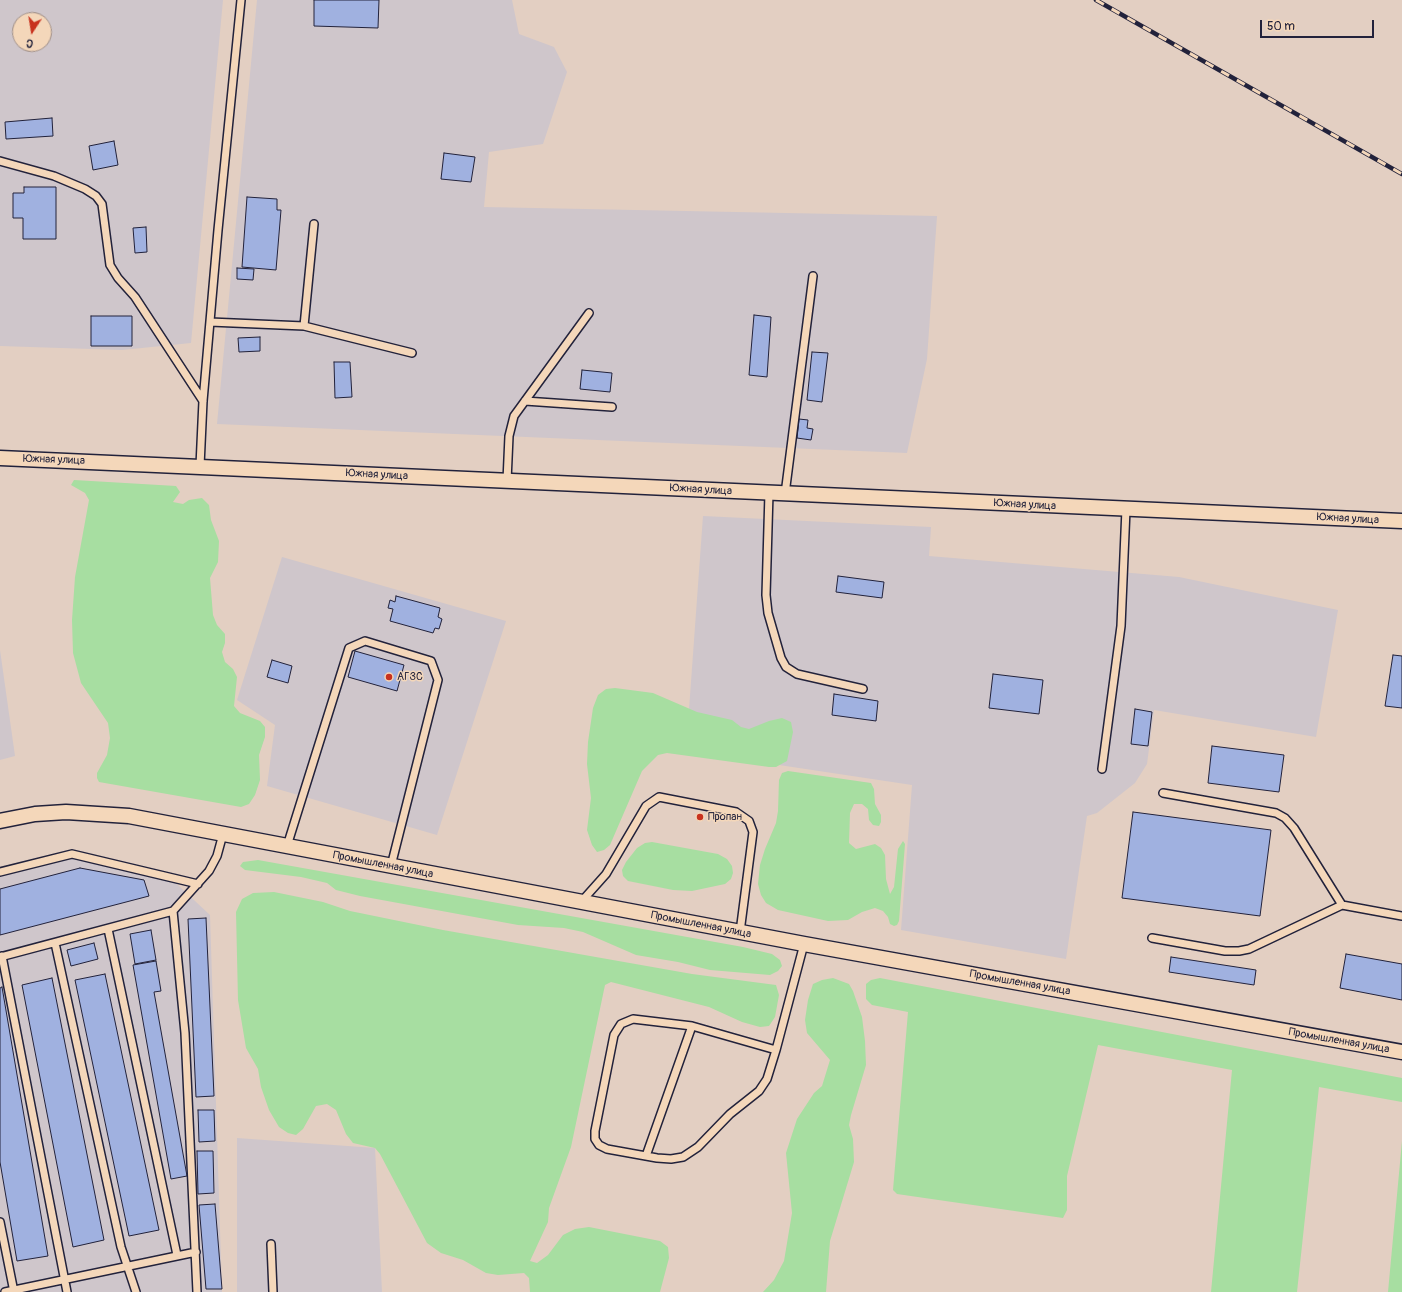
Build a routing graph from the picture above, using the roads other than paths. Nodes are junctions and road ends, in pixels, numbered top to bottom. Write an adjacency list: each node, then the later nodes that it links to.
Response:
1 (241, 0): 6 (lane)
2 (0, 161): 9 (lane)
3 (314, 224): 7 (lane)
4 (813, 276): 16 (lane)
5 (589, 313): 10 (lane)
6 (210, 322): 7 (lane); 9 (lane)
7 (304, 326): 8 (lane)
8 (412, 353)
9 (203, 401): 13 (lane)
10 (525, 401): 11 (lane); 14 (lane)
11 (612, 407)
12 (0, 458): 13 (street, Южная улица)
13 (200, 466): 14 (street, Южная улица)
14 (507, 481): 15 (street, Южная улица)
15 (770, 493): 16 (street, Южная улица); 19 (lane)
16 (785, 494): 17 (street, Южная улица)
17 (1126, 509): 18 (street, Южная улица); 20 (lane)
18 (1402, 521)
19 (863, 689)
20 (1102, 769)
21 (1163, 793): 29 (lane)
22 (0, 821): 23 (street, Промышленная улица)
23 (223, 834): 24 (street, Промышленная улица); 27 (lane)
24 (287, 846): 25 (street, Промышленная улица); 25 (lane)
25 (391, 866): 28 (street, Промышленная улица)
26 (0, 872): 27 (lane)
27 (198, 884): 30 (lane)
28 (581, 902): 33 (street, Промышленная улица); 33 (lane)
29 (1342, 905): 31 (lane); 34 (lane)
30 (173, 911): 32 (lane); 44 (lane)
31 (1402, 916)
32 (108, 929): 35 (lane); 45 (lane)
33 (740, 932): 36 (street, Промышленная улица)
34 (1152, 938)
35 (55, 943): 37 (lane); 46 (lane)
36 (804, 944): 39 (lane); 40 (street, Промышленная улица)
37 (1, 957): 47 (lane)
38 (692, 1026): 39 (lane); 41 (lane); 41 (lane)
39 (776, 1050): 41 (lane)
40 (1402, 1052)
41 (646, 1156)
42 (0, 1222): 48 (lane)
43 (271, 1244): 53 (lane)
44 (196, 1252): 45 (lane); 52 (lane)
45 (177, 1255): 46 (lane)
46 (127, 1266): 47 (lane); 51 (lane)
47 (65, 1280): 48 (lane); 50 (lane)
48 (14, 1291): 49 (lane)
49 (5, 1292)
50 (67, 1292)
51 (136, 1292)
52 (198, 1292)
53 (274, 1292)

